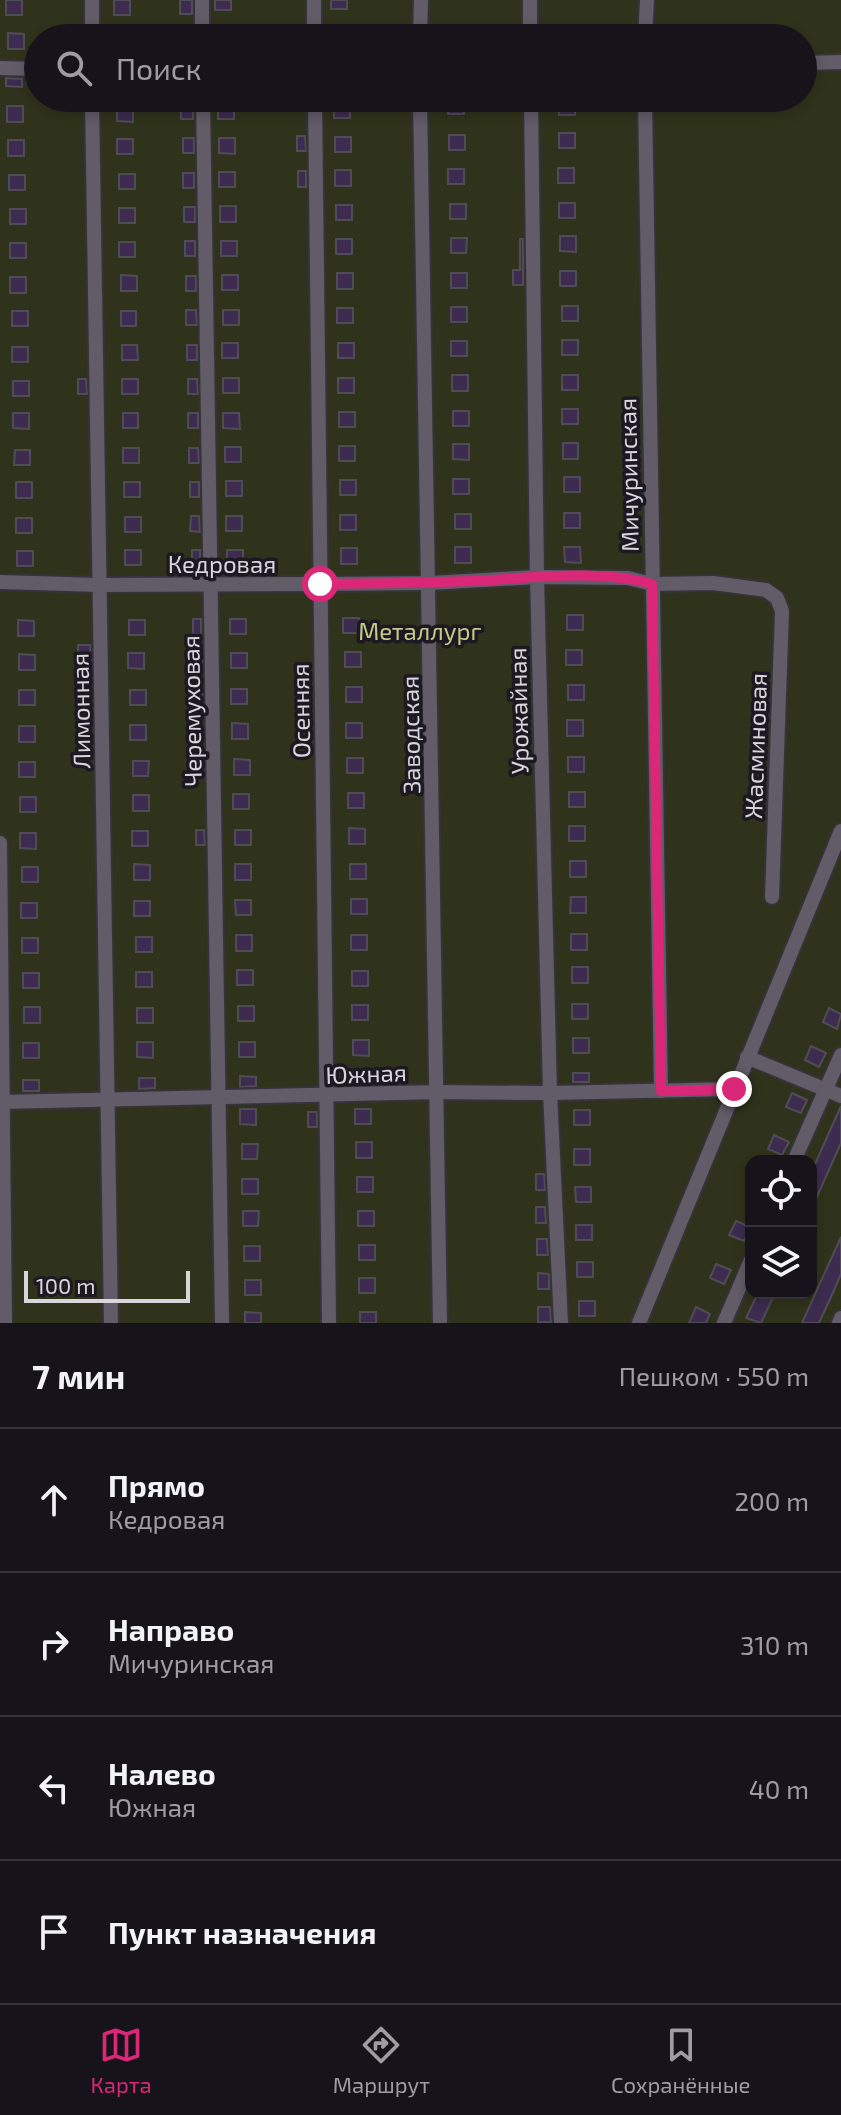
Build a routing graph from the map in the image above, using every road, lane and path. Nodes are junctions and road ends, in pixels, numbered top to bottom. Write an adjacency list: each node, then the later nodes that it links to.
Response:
1 (92, 0): 7 (street)
2 (202, 0): 8 (street)
3 (314, 0): 9 (street)
4 (421, 0): 10 (street)
5 (530, 0): 11 (street)
6 (647, 0): 12 (street)
7 (92, 24)
8 (202, 24)
9 (314, 24)
10 (420, 24)
11 (530, 24)
12 (646, 24)
13 (841, 62): 14 (street)
14 (817, 63)
15 (0, 68): 16 (street)
16 (24, 69)
17 (92, 112): 29 (street, Лимонная)
18 (203, 112): 26 (street, Черемуховая)
19 (315, 112): 27 (street, Осенняя)
20 (420, 112): 25 (street, Заводская)
21 (531, 112): 23 (street, Урожайная)
22 (645, 112): 28 (street, Мичуринская)
23 (537, 577): 25 (street, Кедровая); 28 (street, Кедровая); 40 (street, Урожайная)
24 (0, 582): 29 (street, Кедровая)
25 (430, 583): 27 (street, Кедровая); 39 (street, Заводская)
26 (212, 584): 27 (street, Кедровая); 29 (street, Кедровая); 43 (street, Черемуховая)
27 (320, 584): 41 (street, Осенняя)
28 (652, 584): 30 (street, Кедровая); 38 (street, Мичуринская)
29 (100, 585): 44 (street, Лимонная)
30 (777, 598): 33 (street, Жасминовая)
31 (841, 831): 35 (street)
32 (0, 843): 45 (street)
33 (772, 897)
34 (841, 1055): 37 (street)
35 (747, 1057): 36 (street); 37 (street)
36 (734, 1089): 38 (street, Южная); 54 (street)
37 (825, 1089): 42 (street); 46 (street)
38 (661, 1091): 40 (street, Южная)
39 (438, 1092): 40 (street, Южная); 41 (street, Южная); 52 (street, Заводская)
40 (550, 1093): 53 (street, Урожайная)
41 (327, 1096): 43 (street, Южная); 51 (street, Осенняя)
42 (841, 1096)
43 (219, 1099): 44 (street, Южная); 50 (street, Черемуховая)
44 (109, 1101): 45 (street, Южная); 49 (street, Лимонная)
45 (2, 1102): 48 (street)
46 (797, 1155)
47 (745, 1274): 55 (street)
48 (5, 1323)
49 (111, 1323)
50 (222, 1323)
51 (329, 1323)
52 (440, 1323)
53 (561, 1323)
54 (639, 1323)
55 (724, 1323)

